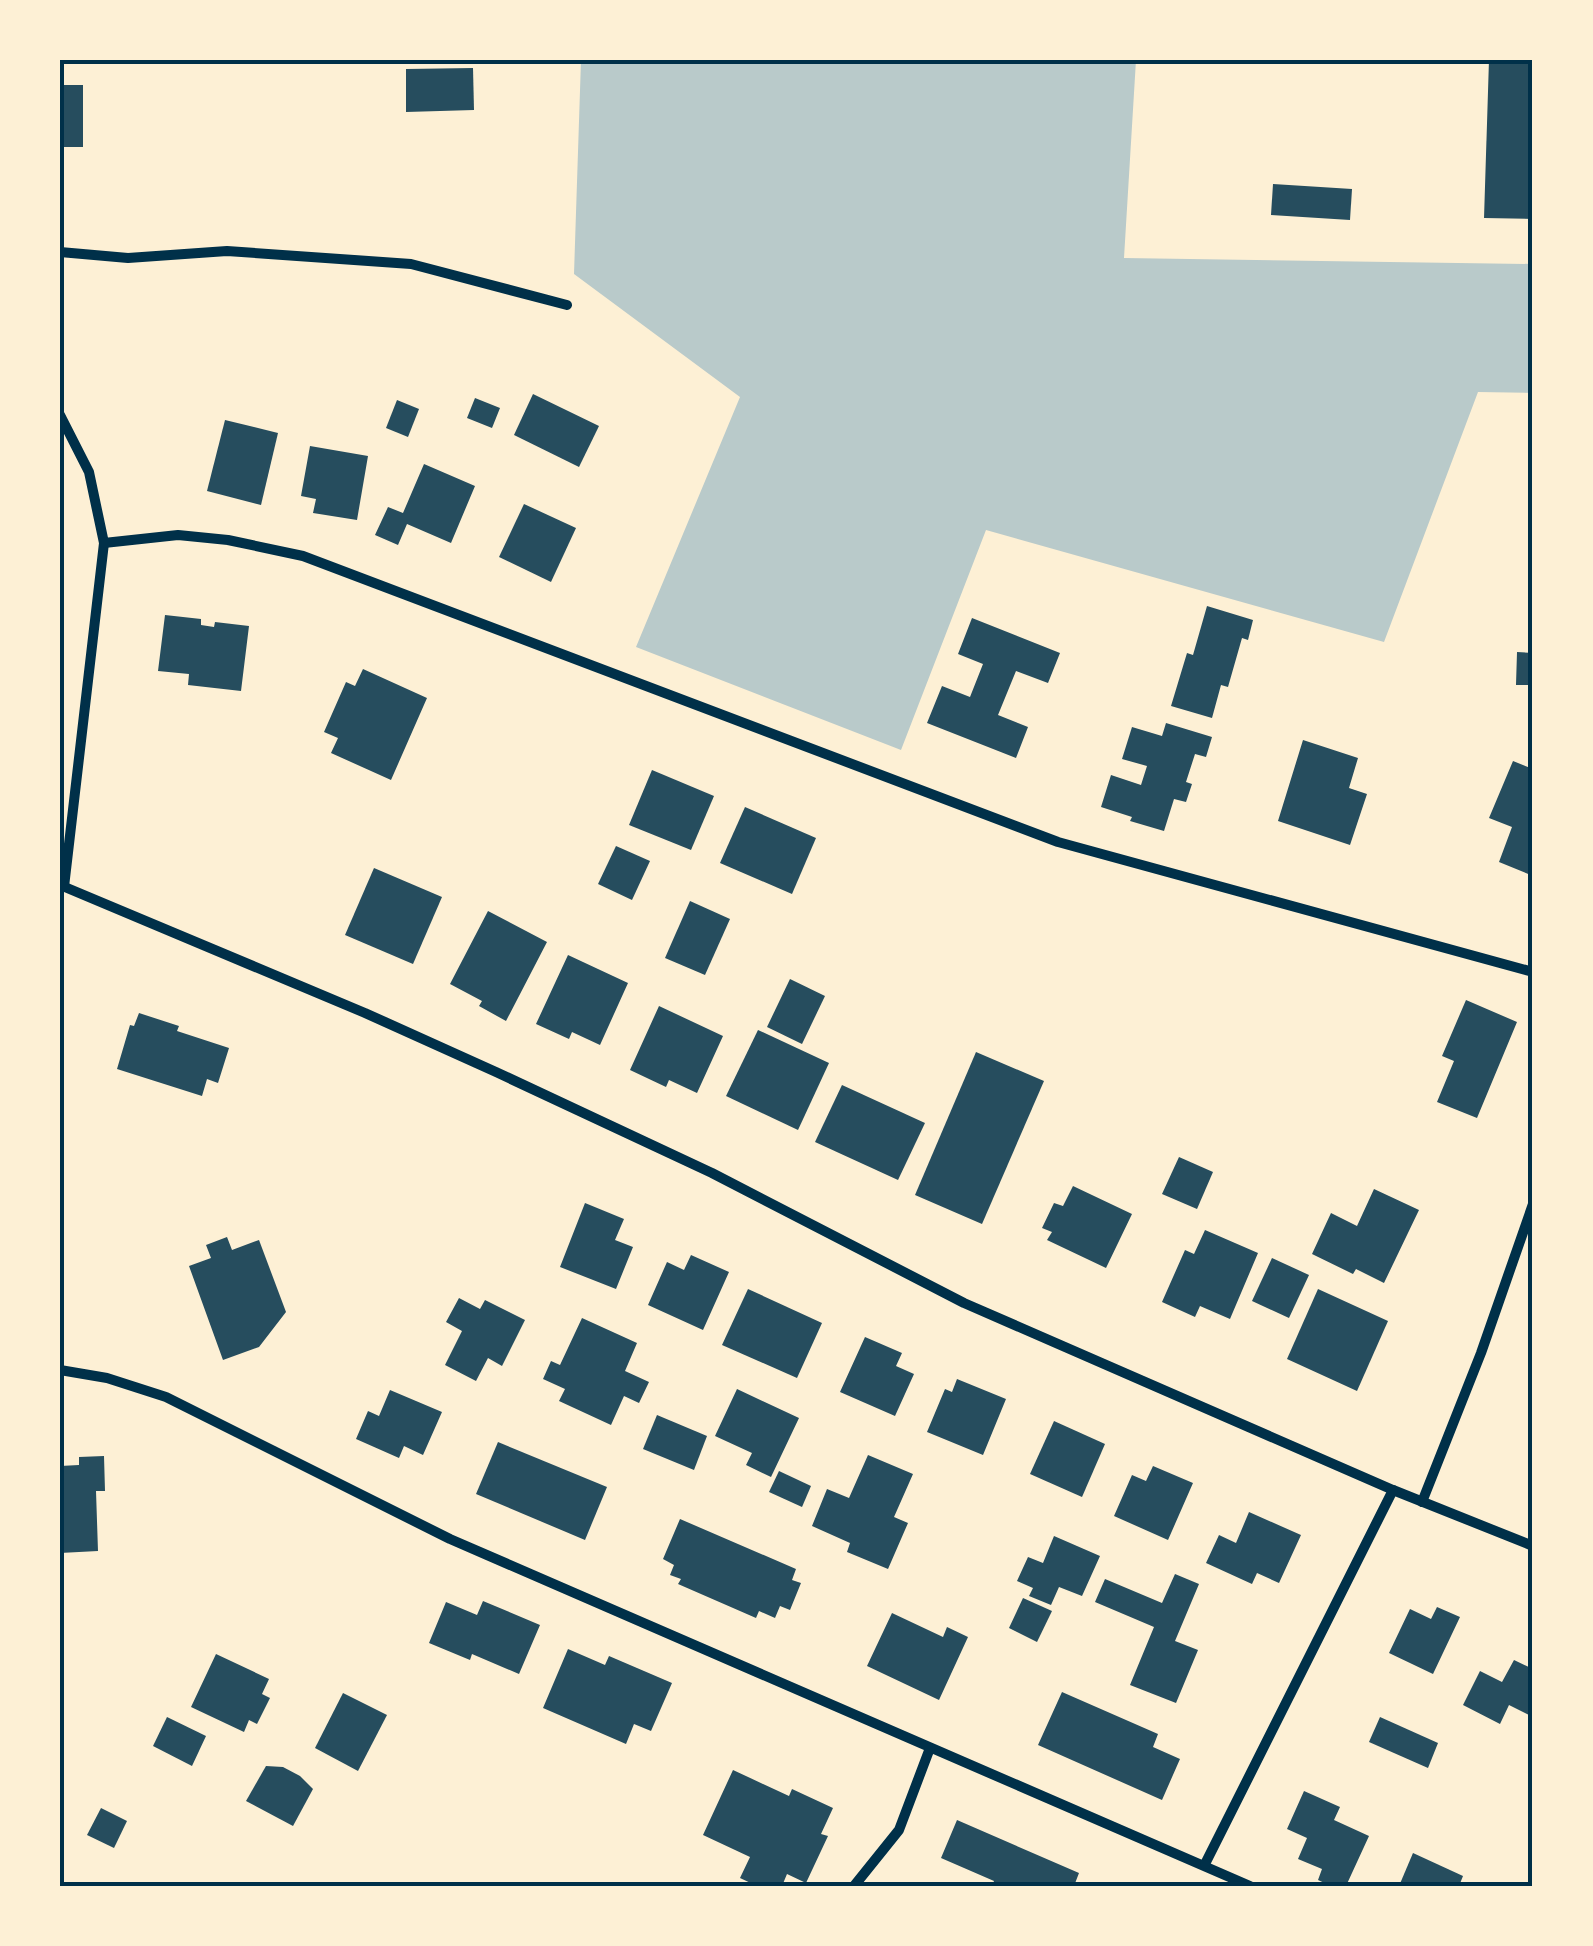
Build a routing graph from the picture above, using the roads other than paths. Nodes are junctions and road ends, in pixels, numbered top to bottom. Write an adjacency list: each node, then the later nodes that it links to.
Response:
1 (60, 252): 2 (street)
2 (568, 305)
3 (60, 414): 4 (street)
4 (104, 543): 5 (street); 6 (street)
5 (62, 886): 9 (street)
6 (1533, 972)
7 (1533, 1204): 10 (street)
8 (60, 1370): 12 (street)
9 (1393, 1490): 10 (street); 13 (street)
10 (1422, 1502): 11 (street)
11 (1533, 1546)
12 (930, 1748): 13 (street); 14 (street)
13 (1205, 1864): 15 (street)
14 (854, 1886)
15 (1250, 1886)

